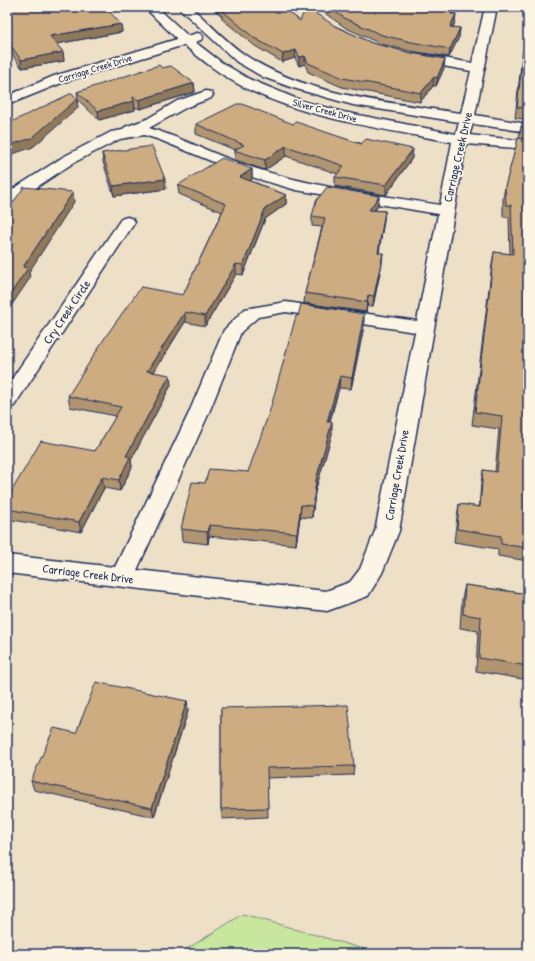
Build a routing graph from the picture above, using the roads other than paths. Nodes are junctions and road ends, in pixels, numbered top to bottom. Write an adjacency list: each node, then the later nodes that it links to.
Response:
1 (150, 7): 5 (street, Silver Creek Drive)
2 (184, 7): 4 (street, Silver Creek Drive)
3 (491, 7): 7 (street, Carriage Creek Drive)
4 (214, 34): 5 (street, Carriage Creek Drive); 10 (street, Silver Creek Drive)
5 (185, 40): 9 (street, Carriage Creek Drive); 13 (street, Silver Creek Drive)
6 (403, 55): 7 (street)
7 (477, 68): 10 (street, Carriage Creek Drive)
8 (206, 95): 12 (street)
9 (7, 101)
10 (466, 120): 11 (street, Silver Creek Drive); 13 (street, Carriage Creek Drive)
11 (528, 128)
12 (116, 135): 15 (street); 16 (street)
13 (460, 139): 14 (street, Silver Creek Drive); 16 (street, Carriage Creek Drive)
14 (528, 145)
15 (7, 200)
16 (446, 211): 18 (street, Carriage Creek Drive)
17 (127, 222): 19 (street, Cry Creek Circle)
18 (424, 328): 21 (street); 21 (street, Carriage Creek Drive)
19 (7, 401)
20 (7, 564): 21 (street, Carriage Creek Drive)
21 (122, 577)

